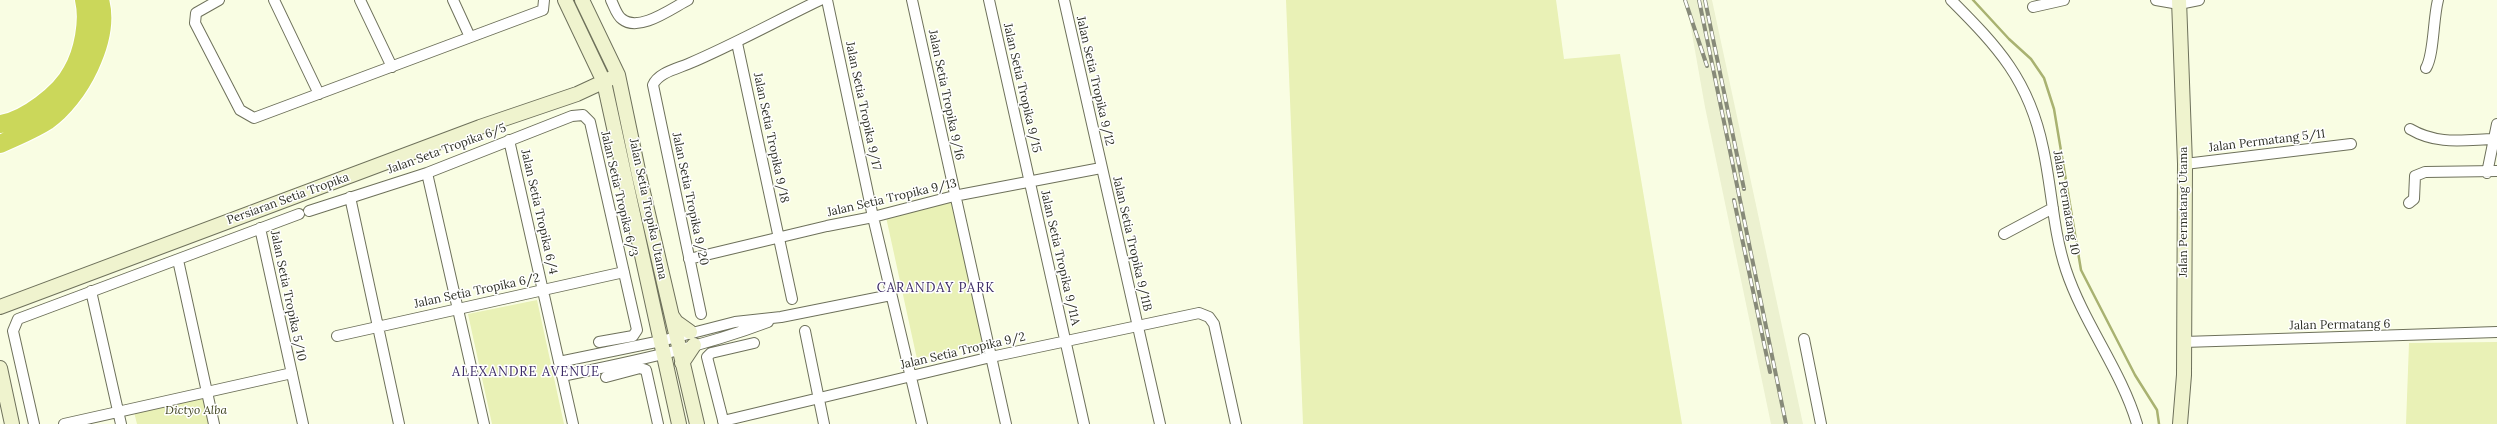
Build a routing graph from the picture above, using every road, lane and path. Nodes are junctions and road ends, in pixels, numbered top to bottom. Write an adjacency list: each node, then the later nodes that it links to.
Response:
1 (84, 0): 34 (highway)
2 (100, 0): 39 (highway)
3 (219, 0): 30 (street)
4 (274, 0): 30 (street)
5 (360, 0): 26 (street)
6 (453, 0): 24 (street)
7 (544, 0): 24 (street)
8 (565, 0): 29 (street, Jalan Setia Tropika Utama)
9 (582, 0): 28 (street, Jalan Setia Tropika Utama)
10 (611, 0): 11 (street)
11 (688, 0)
12 (820, 0): 25 (street)
13 (827, 0): 50 (street, Jalan Setia Tropika 9/17)
14 (912, 0): 46 (street, Jalan Setia Tropika 9/16)
15 (989, 0): 45 (street, Jalan Setia Tropika 9/15)
16 (1064, 0): 42 (street, Jalan Setia Tropika 9/12)
17 (1951, 0): 49 (street, Jalan Permatang 10)
18 (2064, 0): 23 (street)
19 (2156, 0): 22 (street)
20 (2199, 0): 22 (street)
21 (2438, 0): 27 (street)
22 (2179, 2): 41 (street, Jalan Permatang Utama)
23 (2033, 7)
24 (470, 37): 26 (street)
25 (737, 43): 53 (street, Jalan Setia Tropika 9/18); 54 (street, Jalan Setia Tropika 9/20)
26 (392, 67): 30 (street)
27 (2426, 68)
28 (618, 75): 29 (street, Persiaran Setia Tropika); 64 (street, Jalan Setia Tropika Utama)
29 (604, 82): 31 (street, Persiaran Setia Tropika); 32 (street, Jalan Setia Tropika Utama)
30 (319, 94)
31 (577, 94): 32 (street); 61 (street, Persiaran Setia Tropika)
32 (612, 113): 80 (street, Jalan Setia Tropika Utama)
33 (590, 122): 38 (street, Jalan Seta Tropika 6/5); 56 (street, Jalan Setia Tropika 6/3)
34 (0, 124)
35 (2497, 124): 37 (street)
36 (2410, 129): 37 (street)
37 (2493, 139): 43 (street)
38 (509, 140): 44 (street, Jalan Seta Tropika 6/5); 57 (street, Jalan Setia Tropika 6/4)
39 (0, 144)
40 (2351, 144): 41 (street, Jalan Permatang 5/11)
41 (2185, 164): 77 (street, Jalan Permatang Utama)
42 (1101, 168): 45 (street, Jalan Setia Tropika 9/13); 66 (street, Jalan Setia Tropika 9/11B)
43 (2492, 172): 48 (street)
44 (427, 173): 47 (street, Jalan Seta Tropika 6/5); 62 (street)
45 (1030, 181): 46 (street, Jalan Setia Tropika 9/13); 75 (street, Jalan Setia Tropika 9/11A)
46 (954, 196): 50 (street, Jalan Setia Tropika 9/13); 82 (street, Jalan Setia Tropika 9/16)
47 (350, 197): 51 (street, Jalan Seta Tropika 6/5); 67 (street)
48 (2408, 203)
49 (2053, 208): 52 (street); 114 (street, Jalan Permatang 10)
50 (873, 217): 53 (street, Jalan Setia Tropika 9/13); 59 (street, Jalan Setia Tropika 9/17)
51 (260, 228): 55 (street, Jalan Seta Tropika 6/5); 87 (street, Jalan Setia Tropika 5/10)
52 (2004, 234)
53 (780, 238): 54 (street, Jalan Setia Tropika 9/13); 60 (street, Jalan Setia Tropika 9/18)
54 (689, 259): 63 (street, Jalan Setia Tropika 9/20)
55 (178, 260): 58 (street, Jalan Seta Tropika 6/5); 91 (street)
56 (624, 272): 57 (street, Jalan Setia Tropika 6/2); 76 (street, Jalan Setia Tropika 6/3)
57 (544, 290): 62 (street, Jalan Setia Tropika 6/2); 83 (street, Jalan Setia Tropika 6/4)
58 (91, 291): 93 (street); 96 (street, Jalan Seta Tropika 6/5)
59 (891, 295): 65 (street); 89 (street, Jalan Setia Tropika 9/17)
60 (792, 299)
61 (0, 307)
62 (456, 309): 67 (street, Jalan Setia Tropika 6/2); 102 (street)
63 (701, 314)
64 (672, 315): 72 (street); 78 (street, Jalan Setia Tropika Utama)
65 (781, 317): 68 (street); 74 (street)
66 (1138, 325): 75 (street, Jalan Setia Tropika 9/2); 111 (street, Jalan Setia Tropika 9/11B); 112 (street, Jalan Setia Tropika 9/2)
67 (377, 327): 71 (street, Jalan Setia Tropika 6/2); 101 (street)
68 (707, 328): 72 (street); 74 (street)
69 (806, 331): 92 (street)
70 (2497, 332): 77 (street, Jalan Permatang 6)
71 (336, 336)
72 (692, 338): 74 (street); 78 (street); 85 (street)
73 (1804, 339): 113 (street)
74 (710, 340)
75 (1065, 341): 82 (street, Jalan Setia Tropika 9/2); 110 (street, Jalan Setia Tropika 9/11A)
76 (599, 342)
77 (2184, 342): 116 (street, Jalan Permatang Utama)
78 (678, 343): 80 (street); 85 (street, Jalan Setia Tropika Utama)
79 (754, 343): 94 (street)
80 (662, 347): 81 (street); 84 (street); 105 (street, Jalan Setia Tropika Utama)
81 (620, 350): 83 (street); 84 (street)
82 (991, 357): 89 (street, Jalan Setia Tropika 9/2); 109 (street, Jalan Setia Tropika 9/16)
83 (559, 362): 88 (street, Jalan Setia Tropika 6/4)
84 (623, 362): 88 (street)
85 (682, 363): 106 (street, Jalan Setia Tropika Utama)
86 (0, 368): 95 (street)
87 (292, 371): 91 (street); 100 (street, Jalan Setia Tropika 5/10)
88 (562, 376): 103 (street, Jalan Setia Tropika 6/4)
89 (912, 376): 92 (street, Jalan Setia Tropika 9/2); 108 (street, Jalan Setia Tropika 9/17)
90 (606, 377): 104 (street)
91 (207, 392): 93 (street); 99 (street)
92 (818, 399): 94 (street, Jalan Setia Tropika 9/2); 107 (street)
93 (118, 412): 97 (street); 98 (street)
94 (723, 422)
95 (12, 424)
96 (34, 424)
97 (64, 424)
98 (121, 424)
99 (214, 424)
100 (303, 424)
101 (400, 424)
102 (484, 424)
103 (573, 424)
104 (658, 424)
105 (679, 424)
106 (697, 424)
107 (824, 424)
108 (922, 424)
109 (1006, 424)
110 (1084, 424)
111 (1160, 424)
112 (1236, 424)
113 (1821, 424)
114 (2137, 424)
115 (2176, 424): 116 (street)
116 (2180, 424)

